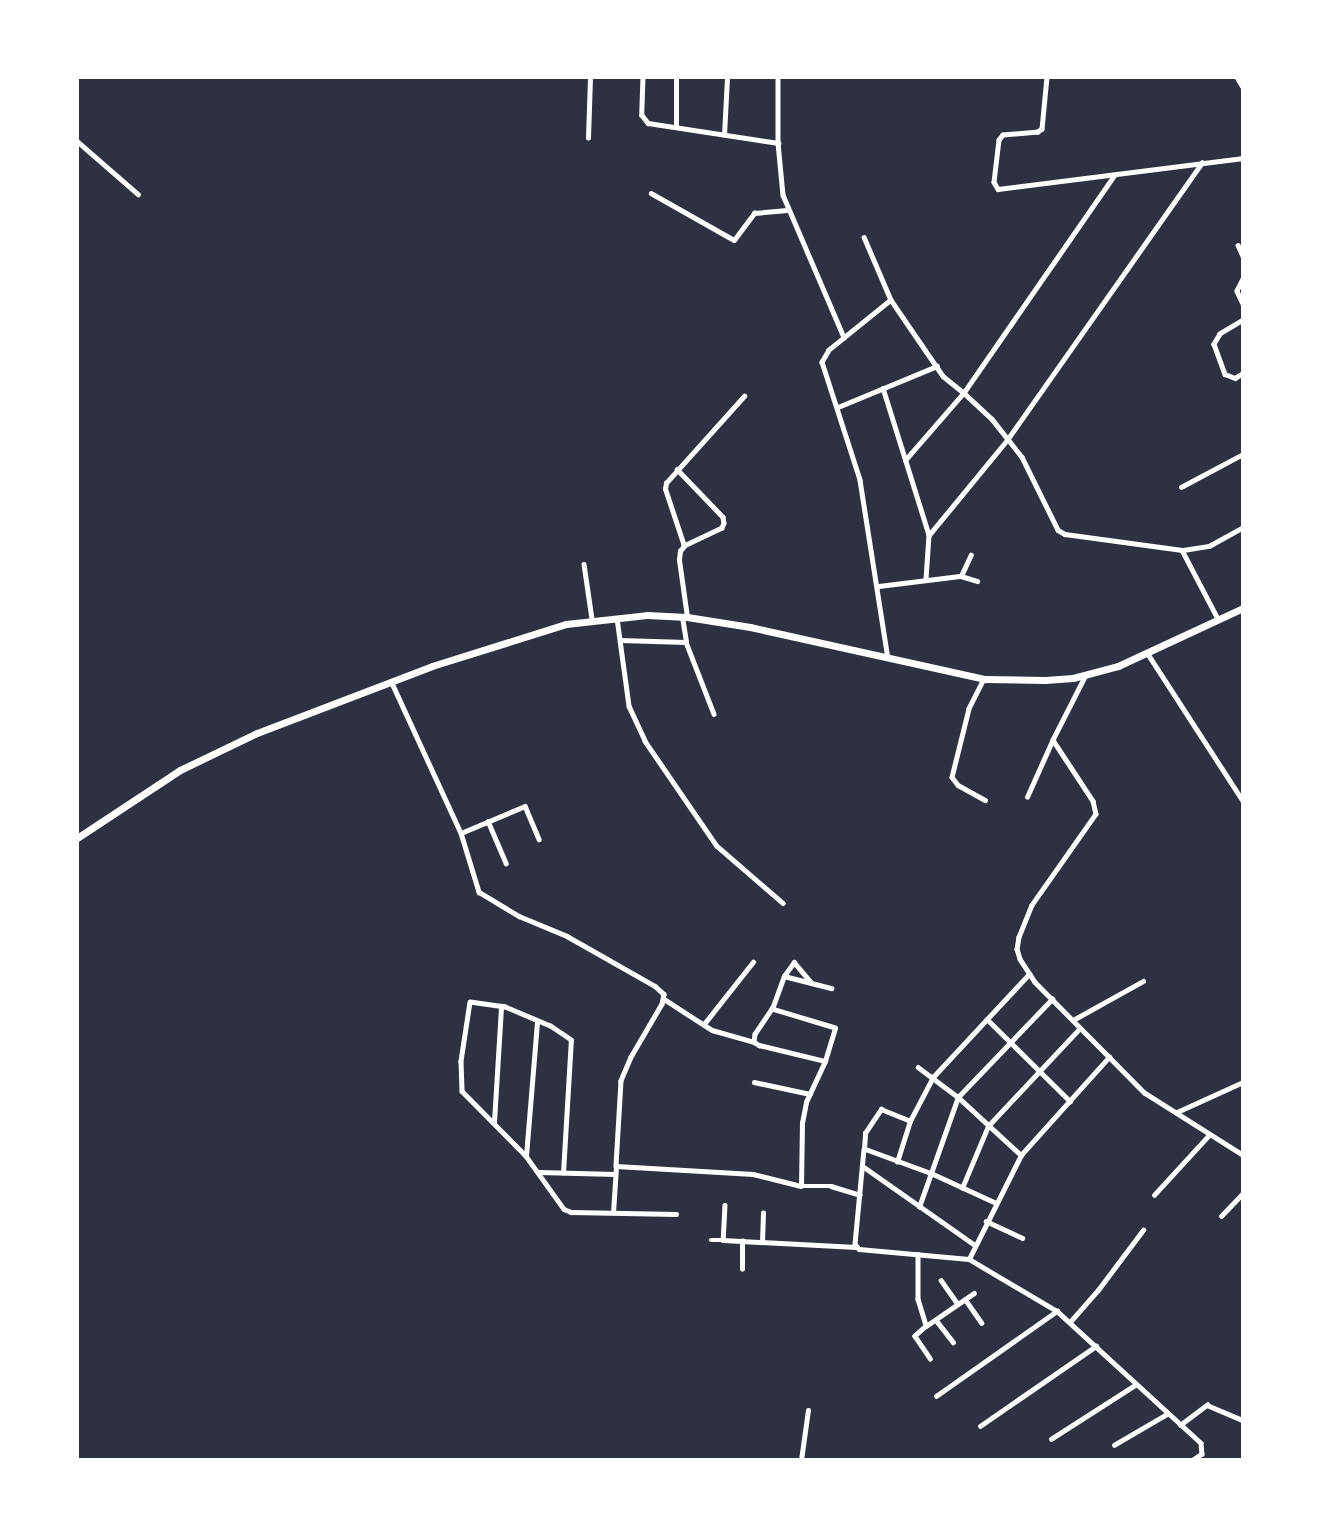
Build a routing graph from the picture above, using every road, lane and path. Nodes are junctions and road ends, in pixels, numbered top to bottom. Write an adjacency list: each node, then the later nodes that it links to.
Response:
1 (590, 77): 11 (street)
2 (643, 77): 9 (street)
3 (677, 77): 9 (street)
4 (727, 77): 10 (street)
5 (778, 77): 13 (street)
6 (1046, 77): 16 (street)
7 (1237, 77): 8 (street)
8 (1243, 87)
9 (676, 127): 10 (street)
10 (724, 135): 13 (street)
11 (588, 138)
12 (77, 142): 18 (street)
13 (778, 143): 19 (street)
14 (1243, 158): 15 (street)
15 (1202, 163): 16 (street); 34 (street)
16 (1115, 175): 31 (street)
17 (652, 193): 19 (street)
18 (138, 194)
19 (787, 210): 27 (street)
20 (864, 237): 24 (street)
21 (1238, 245): 22 (street)
22 (1243, 256)
23 (1243, 279): 25 (street)
24 (891, 300): 27 (street); 28 (street)
25 (1243, 304)
26 (1243, 320): 29 (street)
27 (844, 337): 33 (street)
28 (937, 366): 30 (street); 31 (street)
29 (1243, 373)
30 (883, 388): 33 (street); 36 (street)
31 (964, 393): 34 (street); 36 (street)
32 (744, 396): 37 (street)
33 (838, 407): 48 (street)
34 (1007, 440): 40 (street); 42 (street)
35 (1243, 454): 38 (street)
36 (906, 460): 40 (street)
37 (677, 469): 41 (street); 41 (street)
38 (1181, 487)
39 (1243, 527): 42 (street)
40 (929, 535): 46 (street)
41 (684, 546): 51 (street)
42 (1182, 550): 53 (street)
43 (971, 555): 45 (street)
44 (584, 564): 52 (street)
45 (961, 576): 46 (street); 47 (street)
46 (926, 579): 48 (street)
47 (977, 581)
48 (878, 586): 57 (street)
49 (1243, 608): 53 (highway)
50 (617, 617): 51 (highway); 52 (highway); 54 (street)
51 (685, 617): 55 (street); 57 (highway)
52 (592, 619): 60 (highway)
53 (1218, 620): 56 (highway)
54 (620, 640): 55 (street); 71 (street)
55 (686, 642): 61 (street)
56 (1148, 654): 58 (highway); 65 (street)
57 (888, 658): 59 (highway)
58 (1086, 675): 59 (highway); 62 (street)
59 (985, 679): 64 (street)
60 (392, 683): 67 (street); 68 (highway)
61 (713, 714)
62 (1053, 740): 63 (street); 73 (street)
63 (1027, 797)
64 (985, 800)
65 (1243, 801)
66 (488, 821): 67 (street); 69 (street); 70 (street)
67 (461, 833): 78 (street)
68 (77, 838)
69 (539, 838)
70 (506, 863)
71 (783, 903)
72 (752, 962): 85 (street)
73 (1029, 974): 79 (street); 82 (street)
74 (784, 976): 76 (street); 76 (street); 81 (street)
75 (1143, 981): 83 (street)
76 (811, 982): 77 (street)
77 (831, 988)
78 (664, 999): 85 (street); 109 (street)
79 (1052, 999): 83 (street); 88 (street)
80 (501, 1006): 84 (street); 101 (street); 101 (street)
81 (772, 1009): 87 (street); 90 (street)
82 (988, 1019): 88 (street); 93 (street)
83 (1073, 1020): 86 (street)
84 (537, 1021): 107 (street); 112 (street)
85 (704, 1024): 87 (street)
86 (1081, 1028): 89 (street); 92 (street)
87 (754, 1042): 90 (street)
88 (1012, 1045): 92 (street); 97 (street)
89 (1109, 1057): 98 (street); 99 (street)
90 (825, 1060): 96 (street)
91 (918, 1067): 93 (street)
92 (1039, 1071): 98 (street); 102 (street)
93 (933, 1077): 97 (street); 100 (street)
94 (754, 1082): 96 (street)
95 (1243, 1082): 99 (street)
96 (810, 1094): 115 (street)
97 (958, 1097): 102 (street); 114 (street)
98 (1070, 1101): 106 (street)
99 (1176, 1112): 103 (street)
100 (910, 1121): 104 (street); 108 (street)
101 (494, 1122): 107 (street)
102 (988, 1126): 106 (street); 116 (street)
103 (1209, 1135): 105 (street); 119 (street)
104 (864, 1149): 108 (street); 110 (street)
105 (1242, 1153)
106 (1021, 1155): 120 (street)
107 (526, 1156): 111 (street)
108 (897, 1161): 114 (street)
109 (616, 1166): 113 (street); 115 (street)
110 (864, 1167): 118 (street); 122 (street)
111 (539, 1172): 112 (street); 123 (street)
112 (563, 1172): 113 (street)
113 (615, 1174): 123 (street)
114 (932, 1174): 116 (street); 122 (street)
115 (801, 1186): 118 (street)
116 (962, 1188): 120 (street)
117 (1243, 1194): 126 (street)
118 (860, 1195): 135 (street)
119 (1154, 1195)
120 (995, 1203): 127 (street)
121 (725, 1205): 131 (street)
122 (919, 1207): 134 (street)
123 (613, 1213): 125 (street)
124 (763, 1213): 133 (street)
125 (676, 1214)
126 (1221, 1216)
127 (986, 1221): 129 (street); 134 (street)
128 (1143, 1230): 145 (street)
129 (1022, 1238)
130 (711, 1240): 131 (street)
131 (723, 1240): 132 (street)
132 (742, 1241): 133 (street); 138 (street)
133 (762, 1242): 135 (street)
134 (975, 1245): 137 (street)
135 (856, 1247): 136 (street)
136 (918, 1254): 137 (street); 147 (street)
137 (969, 1259): 143 (street)
138 (742, 1269)
139 (941, 1280): 142 (street)
140 (974, 1293): 141 (street)
141 (965, 1299): 142 (street); 146 (street)
142 (958, 1304): 144 (street)
143 (1056, 1311): 145 (street); 152 (street)
144 (936, 1320): 147 (street); 148 (street)
145 (1070, 1322): 149 (street)
146 (982, 1323)
147 (926, 1326): 150 (street)
148 (953, 1342)
149 (1096, 1346): 151 (street); 157 (street)
150 (930, 1358)
151 (1135, 1385): 154 (street); 158 (street)
152 (936, 1396)
153 (808, 1410): 161 (street)
154 (1167, 1415): 156 (street); 159 (street)
155 (1243, 1420): 156 (street)
156 (1180, 1425): 160 (street)
157 (981, 1426)
158 (1051, 1439)
159 (1114, 1445)
160 (1196, 1459)
161 (801, 1460)

